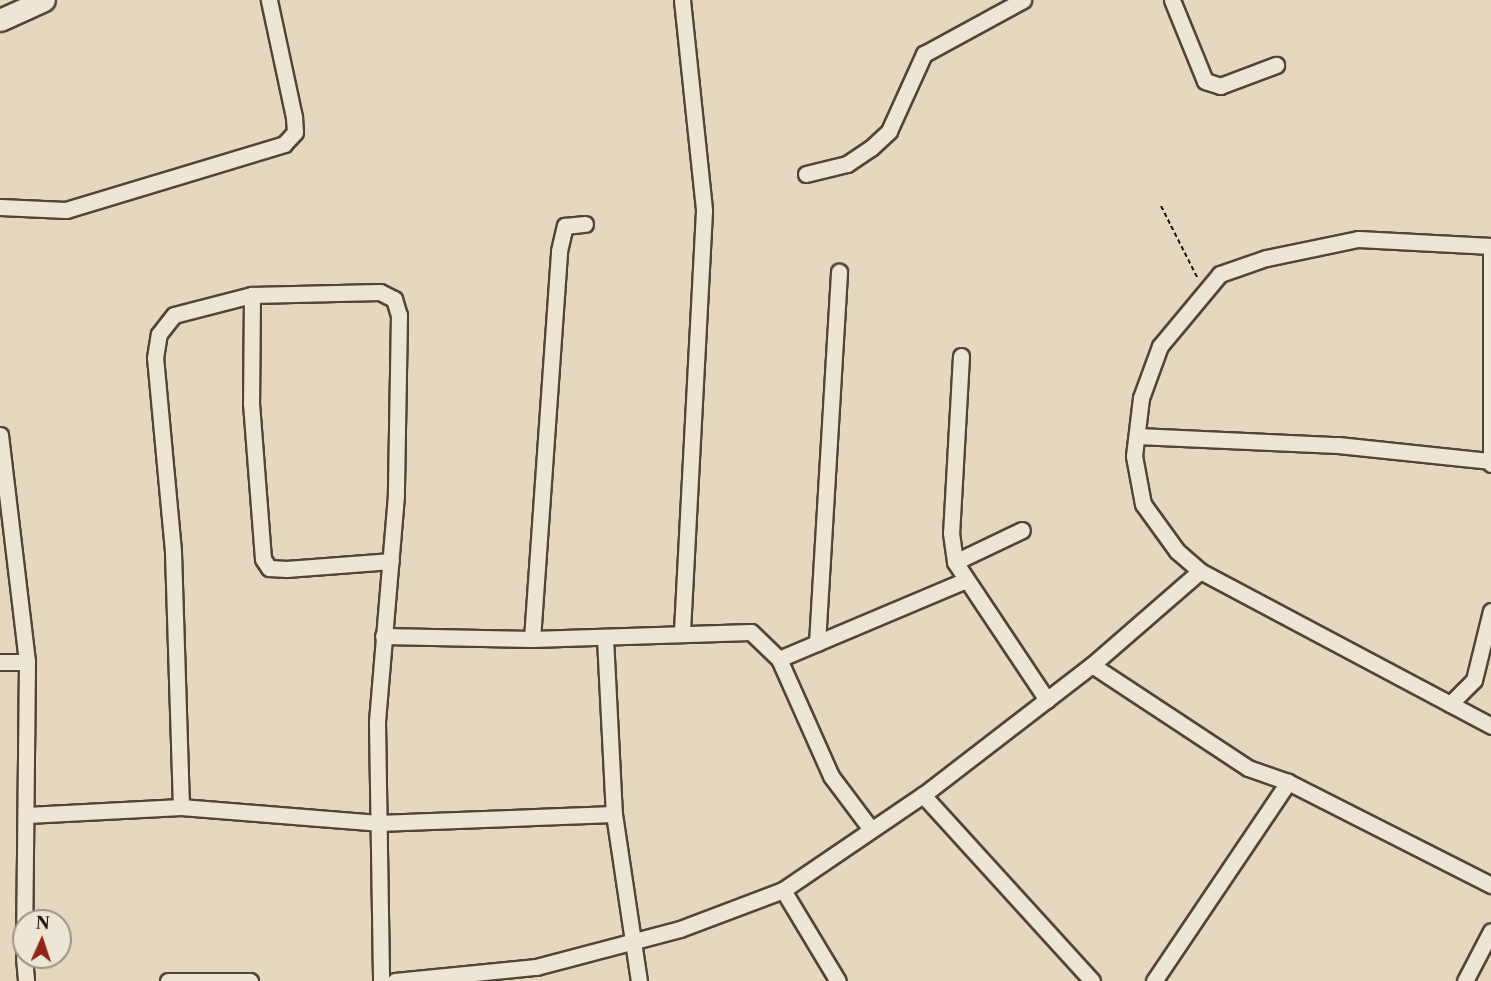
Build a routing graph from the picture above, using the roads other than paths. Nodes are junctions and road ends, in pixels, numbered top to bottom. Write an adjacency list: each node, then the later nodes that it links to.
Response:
1 (44, 0): 6 (street)
2 (269, 0): 9 (street)
3 (682, 0): 24 (street)
4 (1023, 0): 8 (street)
5 (1172, 0): 7 (street)
6 (0, 20)
7 (1276, 64)
8 (806, 174)
9 (0, 207)
10 (585, 225): 27 (street)
11 (1491, 246): 16 (street); 17 (street)
12 (839, 272): 28 (street)
13 (252, 295): 19 (street); 19 (street); 38 (street)
14 (961, 356): 20 (street)
15 (0, 435): 31 (street)
16 (1137, 436): 17 (street); 21 (street)
17 (1491, 463)
18 (1022, 530): 20 (street)
19 (391, 561): 25 (street)
20 (955, 562): 22 (street)
21 (1200, 571): 32 (street); 34 (street)
22 (966, 580): 28 (street); 33 (street)
23 (1491, 611): 34 (street)
24 (682, 633): 26 (street); 29 (street)
25 (383, 636): 27 (street); 41 (street)
26 (605, 638): 27 (street); 39 (street)
27 (532, 639)
28 (817, 643): 29 (street)
29 (779, 659): 42 (street)
30 (0, 662): 31 (street)
31 (27, 662): 40 (street)
32 (1092, 665): 33 (street); 36 (street)
33 (1047, 700): 37 (street)
34 (1450, 704): 35 (street)
35 (1491, 726)
36 (1288, 782): 43 (street); 56 (street)
37 (923, 795): 42 (street); 55 (street)
38 (181, 807): 40 (street); 41 (street)
39 (614, 814): 41 (street); 47 (street)
40 (27, 815): 45 (street)
41 (378, 823): 51 (street)
42 (870, 828): 44 (street)
43 (1491, 885)
44 (783, 890): 47 (street); 54 (street)
45 (25, 909)
46 (1491, 932): 57 (street)
47 (631, 942): 48 (street); 53 (street)
48 (483, 977): 52 (street)
49 (175, 981): 50 (street)
50 (250, 981)
51 (381, 981)
52 (395, 981)
53 (639, 981)
54 (838, 981)
55 (1092, 981)
56 (1154, 981)
57 (1465, 981)

